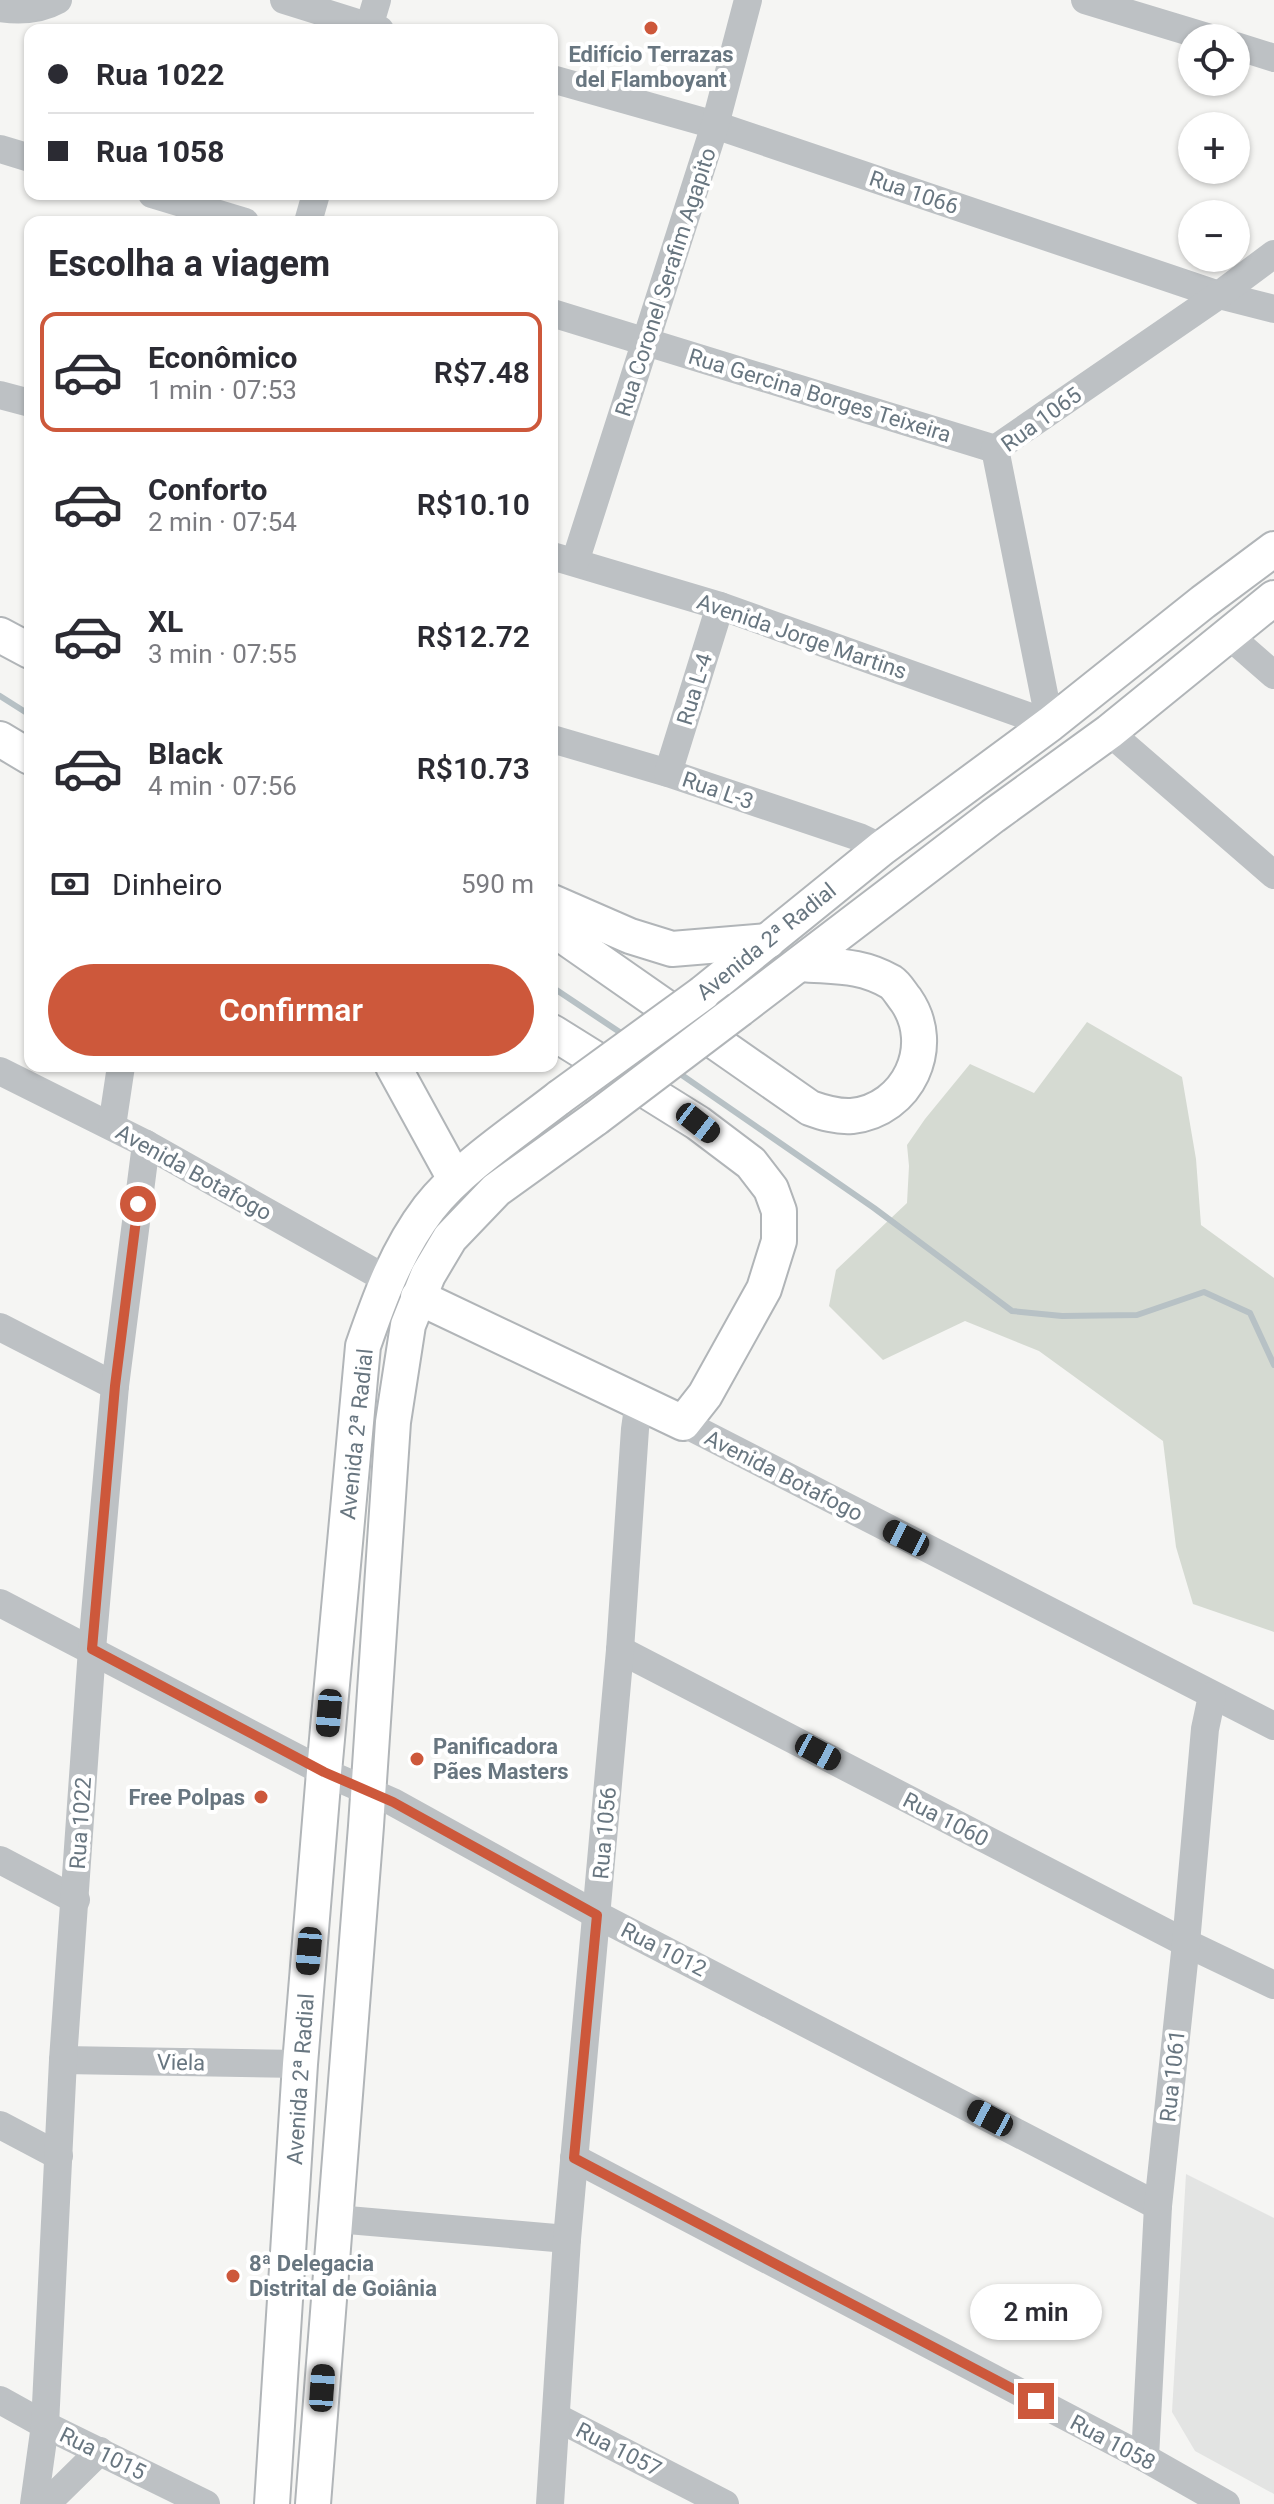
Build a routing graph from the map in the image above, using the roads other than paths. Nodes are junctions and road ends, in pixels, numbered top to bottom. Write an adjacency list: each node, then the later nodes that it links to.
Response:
1 (58, 0): 5 (street)
2 (284, 0): 6 (street)
3 (748, 0): 11 (street, Rua Coronel Serafim Agapito)
4 (1085, 0): 7 (street)
5 (0, 8)
6 (373, 22)
7 (1178, 28)
8 (1250, 50): 9 (street)
9 (1274, 58)
10 (558, 81): 11 (street, Rua 1066)
11 (715, 125): 17 (street, Rua 1066); 20 (street, Rua Coronel Serafim Agapito)
12 (0, 149): 13 (street)
13 (24, 156)
14 (172, 200): 15 (street)
15 (225, 216)
16 (1274, 254): 17 (street, Rua 1065)
17 (1219, 295): 18 (street, Rua 1066); 23 (street, Rua 1065)
18 (1274, 309)
19 (558, 315): 20 (street, Rua Gercina Borges Teixeira)
20 (647, 342): 23 (street, Rua Gercina Borges Teixeira); 25 (street, Rua Coronel Serafim Agapito)
21 (0, 395): 22 (street)
22 (24, 401)
23 (995, 449): 32 (street, Rua 1065)
24 (1274, 549): 32 (main road, Avenida 2ª Radial)
25 (563, 559): 27 (street, Avenida Jorge Martins)
26 (1274, 598): 28 (main road, Avenida 2ª Radial)
27 (720, 606): 32 (street, Avenida Jorge Martins); 37 (street, Rua L-4)
28 (1227, 634): 31 (street); 33 (main road, Avenida 2ª Radial)
29 (0, 635): 30 (main road)
30 (24, 648)
31 (1274, 675)
32 (1050, 724): 38 (main road); 39 (main road, Avenida 2ª Radial)
33 (1109, 732): 38 (main road, Avenida 2ª Radial); 40 (street)
34 (0, 739): 36 (main road)
35 (558, 741): 37 (street, Rua L-3)
36 (24, 753)
37 (668, 773): 39 (street, Rua L-3)
38 (993, 816): 44 (main road, Avenida 2ª Radial)
39 (882, 848): 43 (main road, Avenida 2ª Radial)
40 (1274, 875)
41 (558, 905): 43 (main road)
42 (558, 932): 44 (main road)
43 (768, 941): 51 (main road, Avenida 2ª Radial, bridge)
44 (801, 964): 53 (main road, Avenida 2ª Radial, bridge)
45 (558, 1036): 57 (main road)
46 (0, 1071): 49 (street, Avenida Botafogo)
47 (120, 1072): 49 (street)
48 (396, 1072): 51 (main road)
49 (112, 1126): 50 (street, Avenida Botafogo)
50 (146, 1144): 52 (street, Avenida Botafogo); 55 (street, Rua 1022)
51 (455, 1179): 52 (main road, Avenida 2ª Radial)
52 (386, 1279): 64 (main road, Avenida 2ª Radial)
53 (418, 1297): 56 (main road, Avenida Botafogo); 62 (main road, Avenida 2ª Radial)
54 (0, 1327): 55 (street)
55 (115, 1386): 59 (street, Rua 1022)
56 (639, 1401): 57 (main road, Avenida Botafogo); 60 (street, Rua 1056)
57 (683, 1423): 61 (street, Avenida Botafogo)
58 (0, 1603): 59 (street, Rua 1012)
59 (92, 1649): 64 (street, Rua 1012); 67 (street, Rua 1022)
60 (620, 1650): 68 (street, Rua 1056); 69 (street, Rua 1060)
61 (1212, 1696): 63 (street, Avenida Botafogo); 69 (street, Rua 1061)
62 (373, 1723): 64 (main road); 65 (main road, Avenida 2ª Radial)
63 (1274, 1726)
64 (324, 1772): 65 (street, Rua 1012); 72 (main road, Avenida 2ª Radial)
65 (368, 1791): 68 (street, Rua 1012); 77 (main road, Avenida 2ª Radial)
66 (0, 1860): 67 (street)
67 (76, 1900): 71 (street, Rua 1022)
68 (597, 1915): 75 (street, Rua 1056); 76 (street, Rua 1012)
69 (1186, 1943): 70 (street, Rua 1060); 76 (street, Rua 1061)
70 (1274, 1985)
71 (63, 2060): 72 (street, Viela); 74 (street, Rua 1022)
72 (300, 2064): 87 (main road, Avenida 2ª Radial)
73 (0, 2125): 74 (street)
74 (59, 2156): 81 (street, Rua 1022)
75 (574, 2158): 78 (street, Rua 1056); 83 (street, Rua 1058)
76 (1158, 2206): 83 (street, Rua 1061)
77 (336, 2219): 78 (street); 88 (main road, Avenida 2ª Radial)
78 (567, 2239): 80 (street, Rua 1056)
79 (0, 2400): 81 (street, Rua 1015)
80 (556, 2417): 89 (street, Rua 1056); 90 (street, Rua 1057)
81 (45, 2425): 82 (street, Rua 1015); 84 (street, Rua 1022)
82 (100, 2451): 85 (street); 86 (street, Rua 1015)
83 (1145, 2458): 91 (street, Rua 1058)
84 (34, 2504)
85 (46, 2504)
86 (206, 2504)
87 (272, 2504)
88 (313, 2504)
89 (550, 2504)
90 (725, 2504)
91 (1226, 2504)

